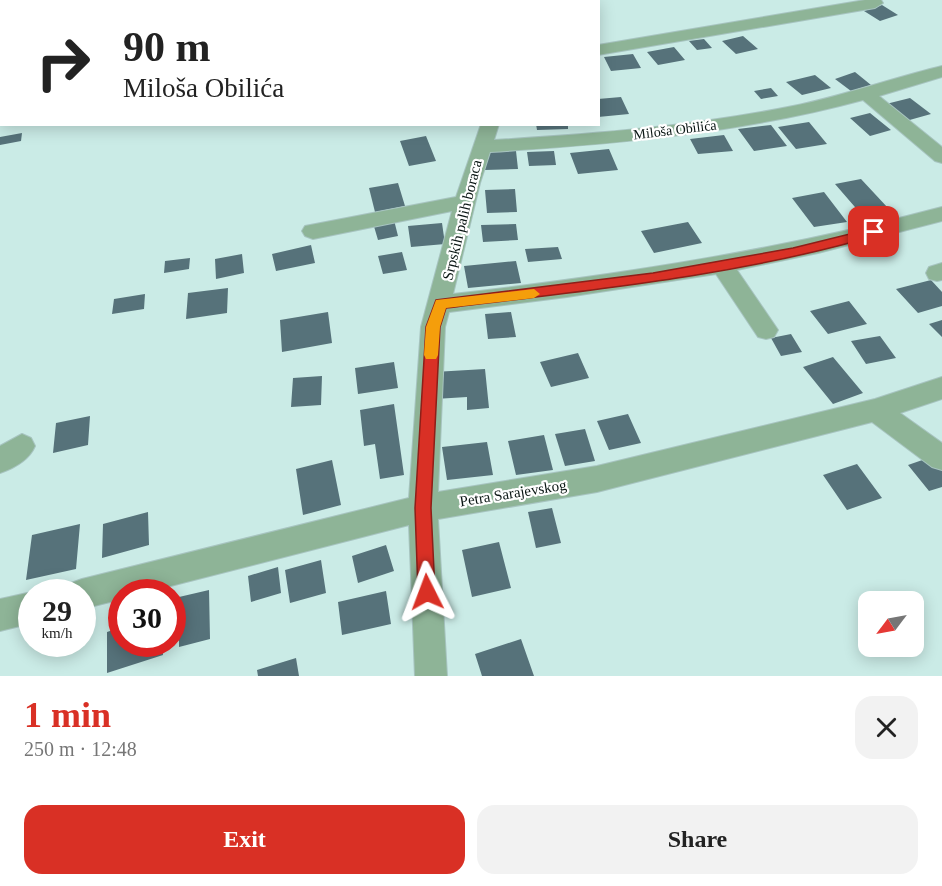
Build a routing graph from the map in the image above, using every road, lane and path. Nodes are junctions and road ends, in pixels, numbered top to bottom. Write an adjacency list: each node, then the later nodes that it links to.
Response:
1 (875, 3): 2 (street)
2 (600, 50)
3 (942, 71): 4 (street, Miloša Obilića)
4 (867, 95): 5 (street, Miloša Obilića); 6 (street)
5 (485, 136): 7 (street, Srpskih palih boraca)
6 (942, 156)
7 (465, 202): 9 (street); 11 (street, Srpskih palih boraca)
8 (942, 214): 10 (street)
9 (313, 231)
10 (722, 265): 11 (street); 12 (street)
11 (440, 304): 18 (street, Srpskih palih boraca)
12 (766, 330)
13 (942, 388): 14 (street, Petra Sarajevskog)
14 (876, 410): 16 (street); 18 (street, Petra Sarajevskog)
15 (22, 446): 17 (street)
16 (942, 458)
17 (0, 461)
18 (423, 508): 19 (street, Petra Sarajevskog); 22 (street, Srpskih palih boraca)
19 (96, 590)
20 (18, 610): 21 (street)
21 (0, 615)
22 (431, 676)

